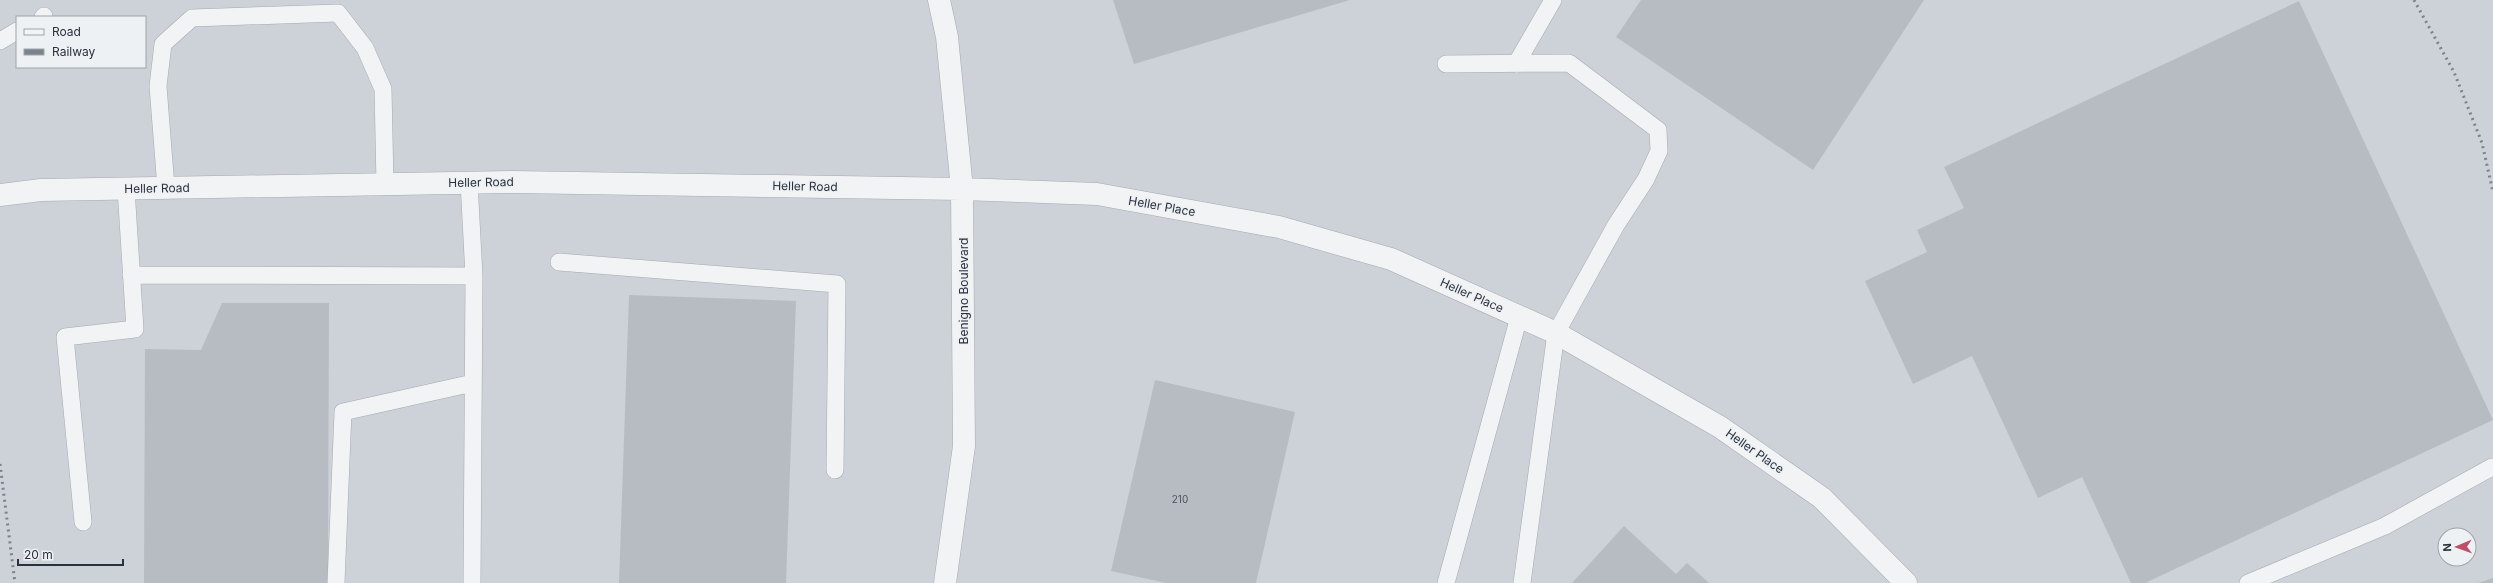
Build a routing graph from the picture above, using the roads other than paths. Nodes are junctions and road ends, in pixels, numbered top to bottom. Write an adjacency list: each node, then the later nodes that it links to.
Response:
1 (939, 0): 11 (street, Benigno Boulevard)
2 (1554, 0): 6 (lane)
3 (16, 32): 4 (lane)
4 (0, 41)
5 (1446, 64): 6 (lane)
6 (1516, 64): 17 (lane)
7 (469, 182): 8 (street, Heller Road); 11 (street, Heller Road); 15 (lane)
8 (385, 184): 10 (street, Heller Road); 10 (lane)
9 (126, 188): 10 (street, Heller Road); 12 (street, Heller Road); 14 (lane)
10 (166, 188)
11 (962, 189): 16 (street, Heller Place); 24 (street, Benigno Boulevard)
12 (0, 195)
13 (558, 262): 20 (lane)
14 (131, 275): 15 (lane); 21 (lane)
15 (474, 276): 18 (lane)
16 (1519, 317): 17 (street, Heller Place); 25 (lane)
17 (1556, 333): 26 (lane); 27 (street, Heller Place)
18 (473, 383): 22 (lane); 23 (lane)
19 (2492, 467): 28 (lane)
20 (834, 470)
21 (84, 522)
22 (336, 583)
23 (472, 583)
24 (945, 583)
25 (1446, 583)
26 (1522, 583)
27 (1906, 583)
28 (2248, 583)

